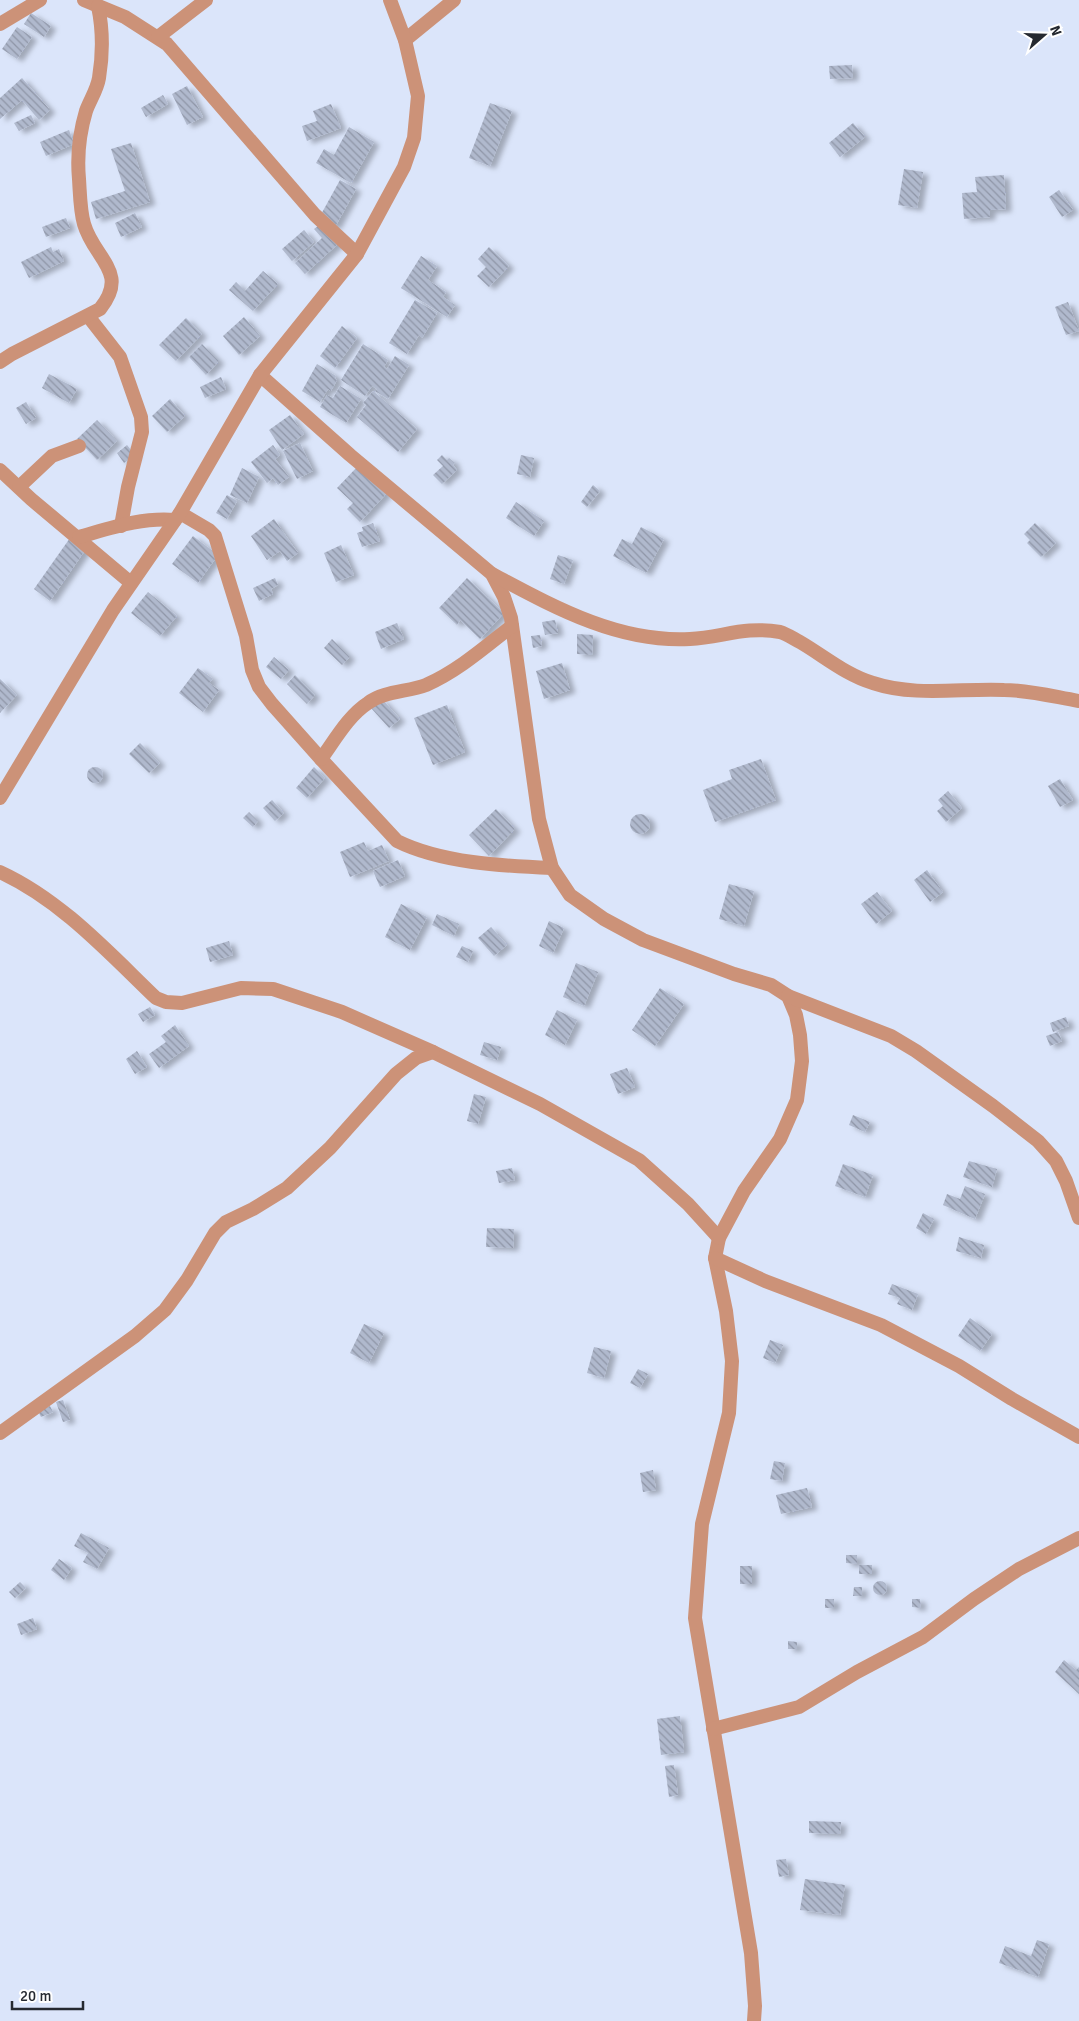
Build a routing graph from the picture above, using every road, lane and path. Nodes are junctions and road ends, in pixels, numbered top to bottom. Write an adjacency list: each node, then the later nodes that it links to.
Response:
1 (40, 0): 7 (street)
2 (84, 0): 6 (street)
3 (206, 0): 8 (street)
4 (390, 0): 9 (street)
5 (454, 0): 9 (street)
6 (98, 6): 8 (street); 11 (street)
7 (0, 24)
8 (158, 37): 10 (street)
9 (406, 40): 10 (street)
10 (357, 254): 13 (street)
11 (88, 316): 12 (street); 18 (street)
12 (0, 362)
13 (260, 375): 17 (street); 20 (street)
14 (79, 446): 16 (street)
15 (0, 470): 16 (street)
16 (19, 487): 19 (street)
17 (178, 516): 18 (street); 21 (street); 24 (street)
18 (121, 526): 19 (street)
19 (79, 537): 21 (street)
20 (492, 574): 22 (street); 23 (street)
21 (131, 583): 25 (street)
22 (512, 626): 24 (street); 26 (street)
23 (1079, 702)
24 (321, 759): 26 (street)
25 (0, 798)
26 (552, 868): 28 (street)
27 (0, 872): 29 (street)
28 (788, 996): 30 (street); 31 (street)
29 (432, 1052): 31 (street); 33 (street)
30 (1079, 1218)
31 (719, 1238): 32 (street)
32 (715, 1258): 34 (street); 36 (street)
33 (0, 1433)
34 (1079, 1437)
35 (1079, 1538): 36 (street)
36 (713, 1729): 37 (street)
37 (754, 2021)

